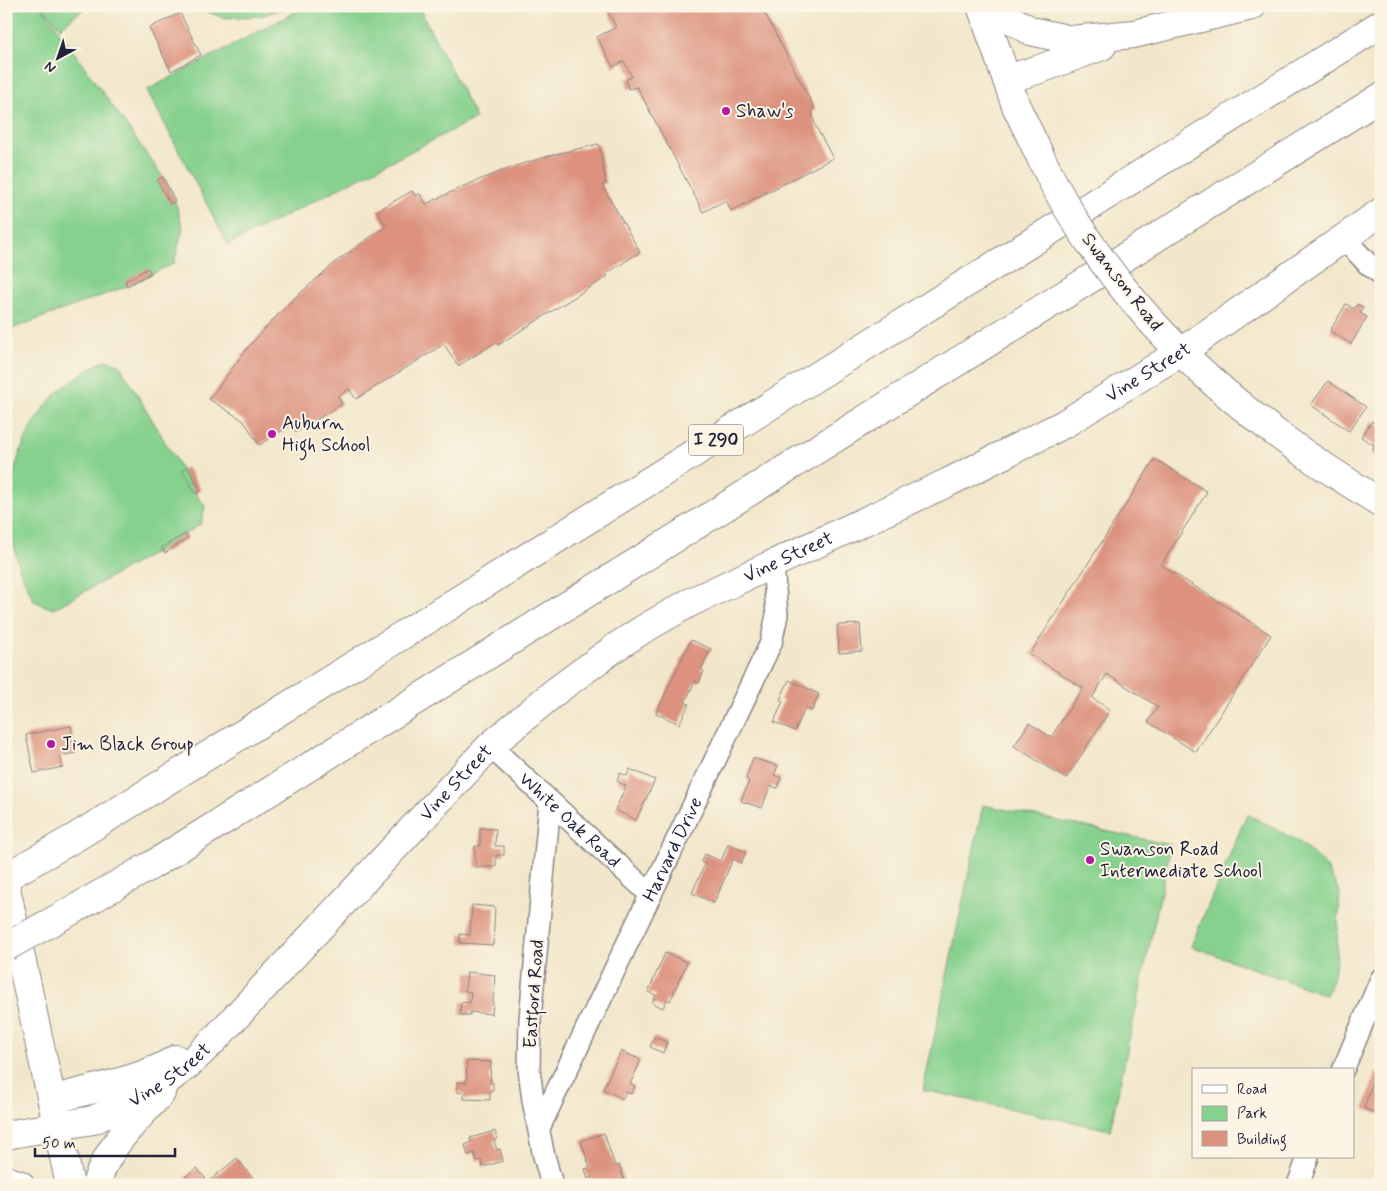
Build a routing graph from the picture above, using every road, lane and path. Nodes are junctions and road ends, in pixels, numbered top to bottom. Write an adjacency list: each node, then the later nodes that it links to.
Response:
1 (981, 6): 6 (main road, Swanson Road)
2 (994, 6): 5 (main road)
3 (1252, 6): 5 (main road)
4 (1381, 24): 16 (main road, I 290)
5 (1134, 34): 6 (main road)
6 (1007, 79): 11 (main road, Swanson Road, bridge)
7 (1381, 97): 19 (main road, bridge)
8 (1381, 212): 9 (main road, Vine Street)
9 (1344, 238): 10 (street); 11 (main road, Vine Street)
10 (1381, 274)
11 (1181, 352): 12 (main road, Swanson Road); 13 (main road, Vine Street)
12 (1381, 502)
13 (772, 564): 14 (main road, Vine Street); 18 (street, Harvard Drive)
14 (490, 746): 15 (street, White Oak Road); 21 (main road, Vine Street)
15 (550, 802): 18 (street, White Oak Road); 26 (street, Eastford Road)
16 (6, 877)
17 (6, 888): 24 (main road)
18 (651, 894): 26 (street, Harvard Drive)
19 (6, 947)
20 (1381, 979): 22 (street)
21 (262, 989): 23 (main road, Vine Street); 24 (main road, Vine Street)
22 (1344, 1068)
23 (177, 1074): 25 (main road, Vine Street); 32 (main road)
24 (52, 1100): 25 (main road)
25 (58, 1126): 27 (main road, Vine Street); 31 (main road)
26 (539, 1128): 33 (street, Eastford Road)
27 (6, 1135)
28 (1308, 1158): 34 (street)
29 (6, 1180): 30 (main road)
30 (20, 1185)
31 (70, 1185)
32 (96, 1185)
33 (552, 1185)
34 (1298, 1185)

